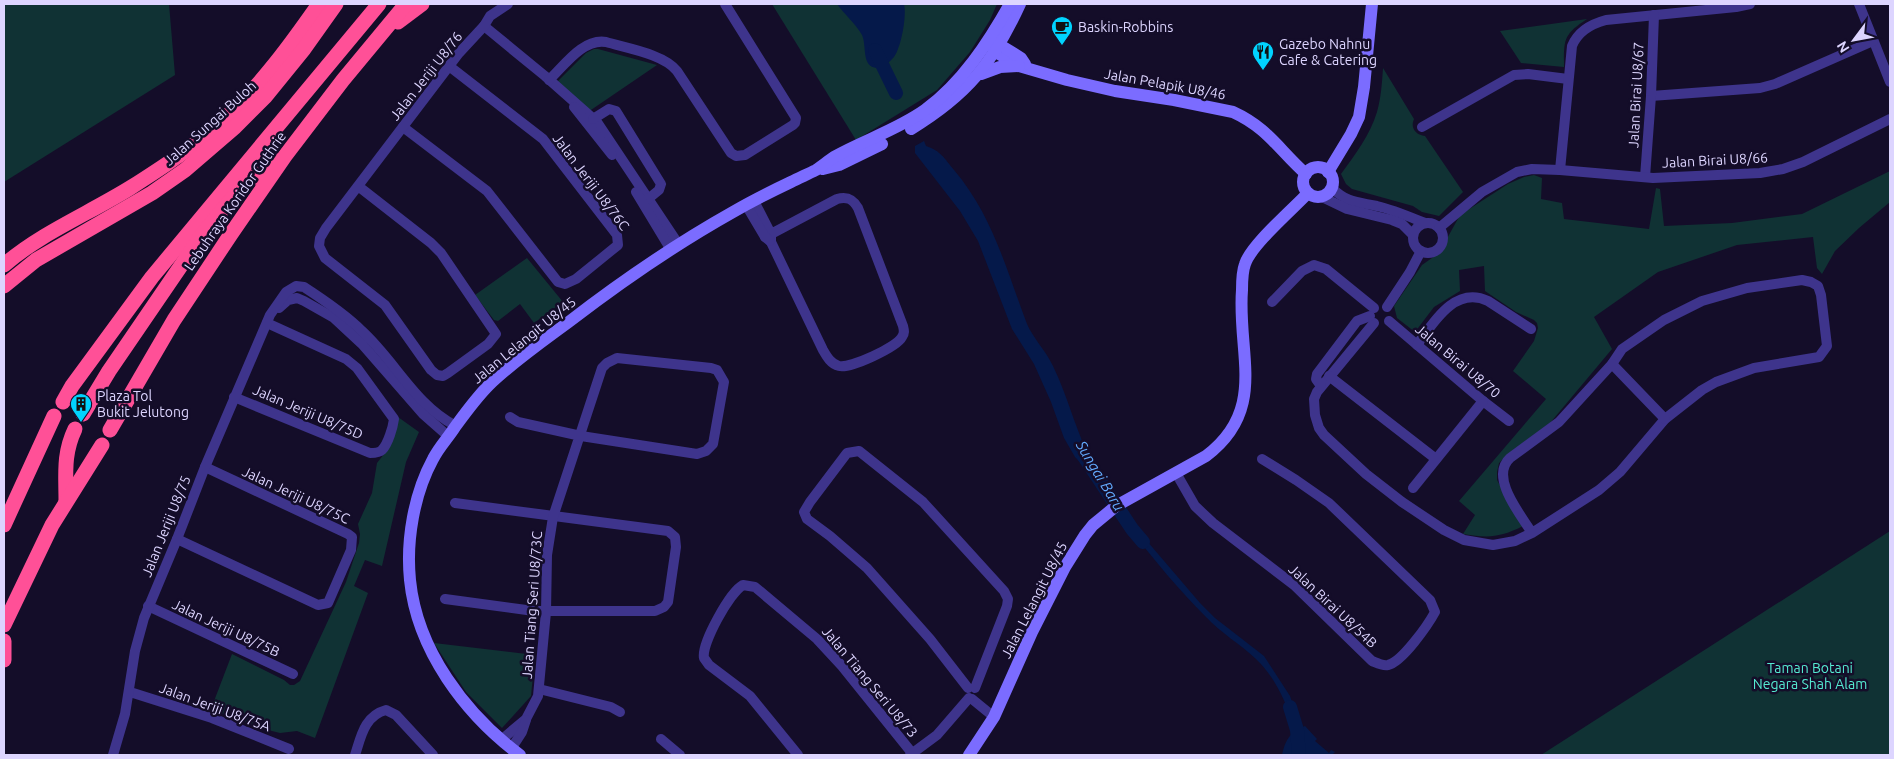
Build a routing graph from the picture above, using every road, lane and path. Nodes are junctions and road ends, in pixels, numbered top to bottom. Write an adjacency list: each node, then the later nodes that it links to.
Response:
1 (319, 4): 51 (highway, Jalan Sungai Buloh)
2 (336, 4): 52 (highway, Jalan Sungai Buloh)
3 (379, 4): 65 (highway, Lebuhraya Koridor Guthrie)
4 (406, 4): 17 (highway, Lebuhraya Koridor Guthrie)
5 (422, 4): 17 (highway)
6 (508, 4): 14 (street, Jalan Jeriji U8/76)
7 (726, 4): 25 (street)
8 (1010, 4): 16 (street, Jalan Lelangit U8/45)
9 (1020, 4): 15 (street, Jalan Lelangit U8/45)
10 (1372, 4): 36 (street)
11 (1750, 4): 13 (street)
12 (1859, 4): 18 (street)
13 (1654, 15): 24 (street); 27 (street, Jalan Birai U8/67)
14 (484, 26): 22 (street, Jalan Jeriji U8/76); 25 (street)
15 (1010, 26): 19 (street, Jalan Lelangit U8/45); 21 (street)
16 (995, 30): 19 (street); 20 (street, Jalan Lelangit U8/45)
17 (381, 35): 34 (highway, Lebuhraya Koridor Guthrie)
18 (1873, 41): 26 (street); 27 (street)
19 (997, 48): 20 (street); 21 (street, Jalan Pelapik U8/46); 23 (street, Jalan Lelangit U8/45)
20 (978, 54): 29 (street, Jalan Lelangit U8/45)
21 (1023, 64): 23 (street); 37 (street, Jalan Pelapik U8/46)
22 (449, 66): 32 (street, Jalan Jeriji U8/76); 32 (street, Jalan Jeriji U8/76C)
23 (977, 76): 29 (street, Jalan Lelangit U8/45)
24 (1568, 79): 33 (street); 35 (street)
25 (549, 80): 28 (street)
26 (1890, 82)
27 (1651, 96): 38 (street, Jalan Birai U8/67)
28 (570, 100): 30 (street); 49 (street)
29 (941, 103): 44 (street, Jalan Lelangit U8/45)
30 (594, 119): 43 (street); 43 (street)
31 (1890, 119): 38 (street, Jalan Birai U8/66)
32 (403, 127): 39 (street, Jalan Jeriji U8/76)
33 (1422, 127)
34 (285, 156): 66 (highway); 72 (highway, Lebuhraya Koridor Guthrie)
35 (1560, 170): 38 (street, Jalan Birai U8/66); 46 (street, Jalan Birai U8/66)
36 (1328, 172): 37 (street); 40 (street)
37 (1306, 174): 41 (street)
38 (1645, 177)
39 (358, 186): 39 (street, Jalan Jeriji U8/76)
40 (1332, 188): 42 (street); 45 (street)
41 (1308, 193): 42 (street); 79 (street, Jalan Lelangit U8/45)
42 (1322, 197): 47 (street)
43 (648, 199): 49 (street)
44 (750, 203): 48 (street); 49 (street, Jalan Lelangit U8/45)
45 (1425, 223): 46 (street); 47 (street)
46 (1439, 228): 50 (street)
47 (1413, 235): 50 (street)
48 (769, 237): 48 (street)
49 (675, 247): 73 (street, Jalan Lelangit U8/45)
50 (1421, 251): 54 (street)
51 (4, 265)
52 (4, 286)
53 (1272, 302): 55 (street)
54 (1387, 307): 55 (street); 57 (street)
55 (1373, 315): 57 (street); 61 (street); 62 (street)
56 (268, 319): 63 (street, Jalan Jeriji U8/75); 63 (street, Jalan Jeriji U8/75D); 73 (street, Jalan Jeriji U8/75)
57 (1389, 321): 59 (street, Jalan Birai U8/70)
58 (1531, 329): 59 (street)
59 (1417, 345): 64 (street, Jalan Birai U8/70)
60 (1612, 364): 69 (street); 69 (street); 85 (street)
61 (1329, 376): 62 (street); 77 (street)
62 (1321, 386): 85 (street)
63 (234, 397): 78 (street, Jalan Jeriji U8/75)
64 (1483, 401): 70 (street, Jalan Birai U8/70); 77 (street)
65 (63, 402)
66 (83, 414)
67 (54, 416): 84 (highway)
68 (510, 417): 74 (street)
69 (1665, 419): 85 (street)
70 (1509, 421)
71 (75, 429): 81 (highway)
72 (110, 430)
73 (452, 431): 101 (street, Jalan Lelangit U8/45)
74 (581, 436): 74 (street, Jalan Tiang Seri U8/73C); 83 (street, Jalan Tiang Seri U8/73C)
75 (102, 445): 81 (highway)
76 (1262, 459): 79 (street, Jalan Birai U8/54B)
77 (1436, 459): 80 (street)
78 (205, 467): 86 (street, Jalan Jeriji U8/75); 86 (street, Jalan Jeriji U8/75C)
79 (1176, 473): 98 (street, Jalan Lelangit U8/45)
80 (1413, 488)
81 (66, 502): 90 (highway)
82 (455, 503): 83 (street)
83 (553, 516): 89 (street, Jalan Tiang Seri U8/73C); 89 (street)
84 (4, 525)
85 (1532, 534)
86 (177, 539): 88 (street, Jalan Jeriji U8/75)
87 (445, 599): 89 (street)
88 (148, 606): 93 (street, Jalan Jeriji U8/75B); 95 (street, Jalan Jeriji U8/75)
89 (546, 612): 94 (street, Jalan Tiang Seri U8/73C)
90 (4, 625)
91 (4, 641): 92 (highway)
92 (4, 660)
93 (293, 674)
94 (539, 689): 97 (street); 99 (street, Jalan Tiang Seri U8/73C)
95 (130, 692): 102 (street, Jalan Jeriji U8/75A); 105 (street, Jalan Jeriji U8/75)
96 (972, 693): 96 (street, Jalan Tiang Seri U8/73); 98 (street); 104 (street, Jalan Tiang Seri U8/73)
97 (620, 712)
98 (996, 714): 110 (street, Jalan Lelangit U8/45)
99 (526, 719): 101 (street, Jalan Tiang Seri U8/73C); 103 (street, Jalan Tiang Seri U8/73C)
100 (661, 739): 108 (street)
101 (501, 740): 103 (street, Jalan Lelangit U8/45)
102 (289, 749)
103 (516, 752)
104 (911, 754): 109 (street, Jalan Tiang Seri U8/73)
105 (112, 755)
106 (355, 755): 107 (street)
107 (433, 755)
108 (680, 755)
109 (798, 755)
110 (969, 755)

